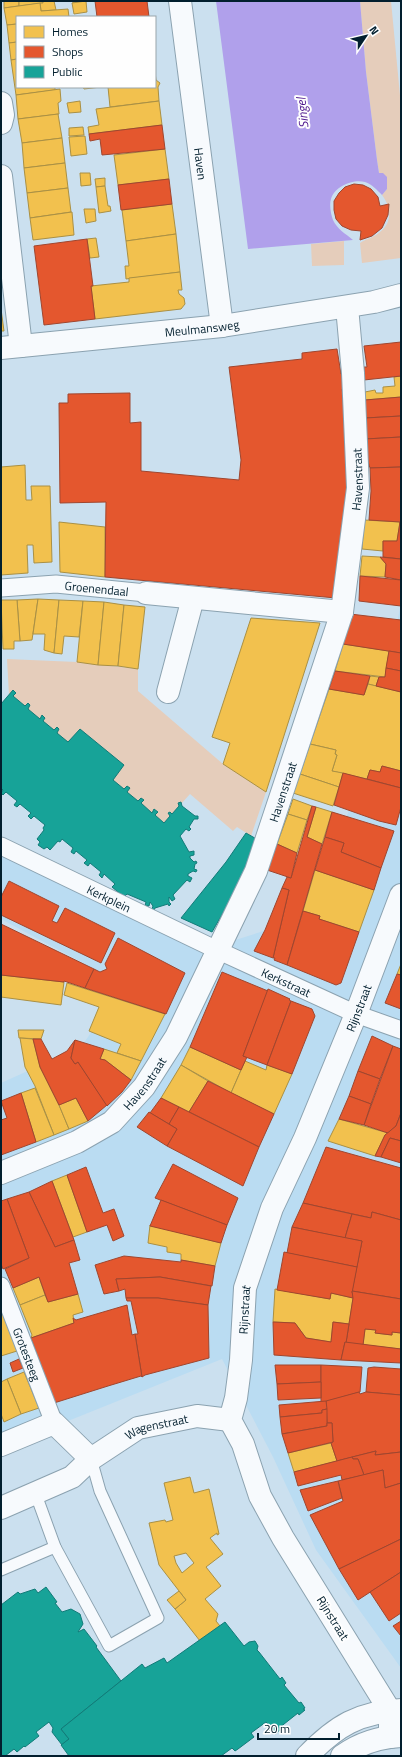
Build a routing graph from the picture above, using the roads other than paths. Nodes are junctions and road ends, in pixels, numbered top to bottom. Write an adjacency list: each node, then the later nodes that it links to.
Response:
1 (180, 1): 7 (street, Haven)
2 (1, 103): 3 (street)
3 (1, 123)
4 (1, 176): 8 (street)
5 (401, 295): 6 (street, Meulmansweg)
6 (347, 307): 7 (street, Meulmansweg); 12 (street, Havenstraat)
7 (222, 326): 8 (street, Meulmansweg)
8 (11, 347)
9 (1, 588): 10 (street, Groenendaal)
10 (146, 594): 11 (street, Groenendaal)
11 (193, 598): 12 (street, Groenendaal); 13 (street)
12 (342, 612): 16 (street, Havenstraat)
13 (168, 692)
14 (1, 846): 16 (street, Kerkplein)
15 (401, 895): 17 (street, Rijnstraat)
16 (217, 950): 17 (street, Kerkstraat); 19 (street, Havenstraat)
17 (356, 1014): 18 (street, Kerkstraat); 21 (street, Rijnstraat)
18 (401, 1030)
19 (1, 1173)
20 (1, 1286): 22 (street, Grotesteeg)
21 (230, 1420): 24 (street, Wagenstraat); 29 (street, Rijnstraat)
22 (54, 1423): 23 (street); 24 (street)
23 (1, 1445)
24 (91, 1459): 25 (street, Wagenstraat); 27 (lane)
25 (35, 1492): 26 (street, Wagenstraat); 27 (lane)
26 (1, 1508)
27 (55, 1547): 28 (lane)
28 (1, 1570)
29 (396, 1710): 30 (street); 31 (street)
30 (396, 1736): 32 (street)
31 (307, 1756)
32 (342, 1756)

